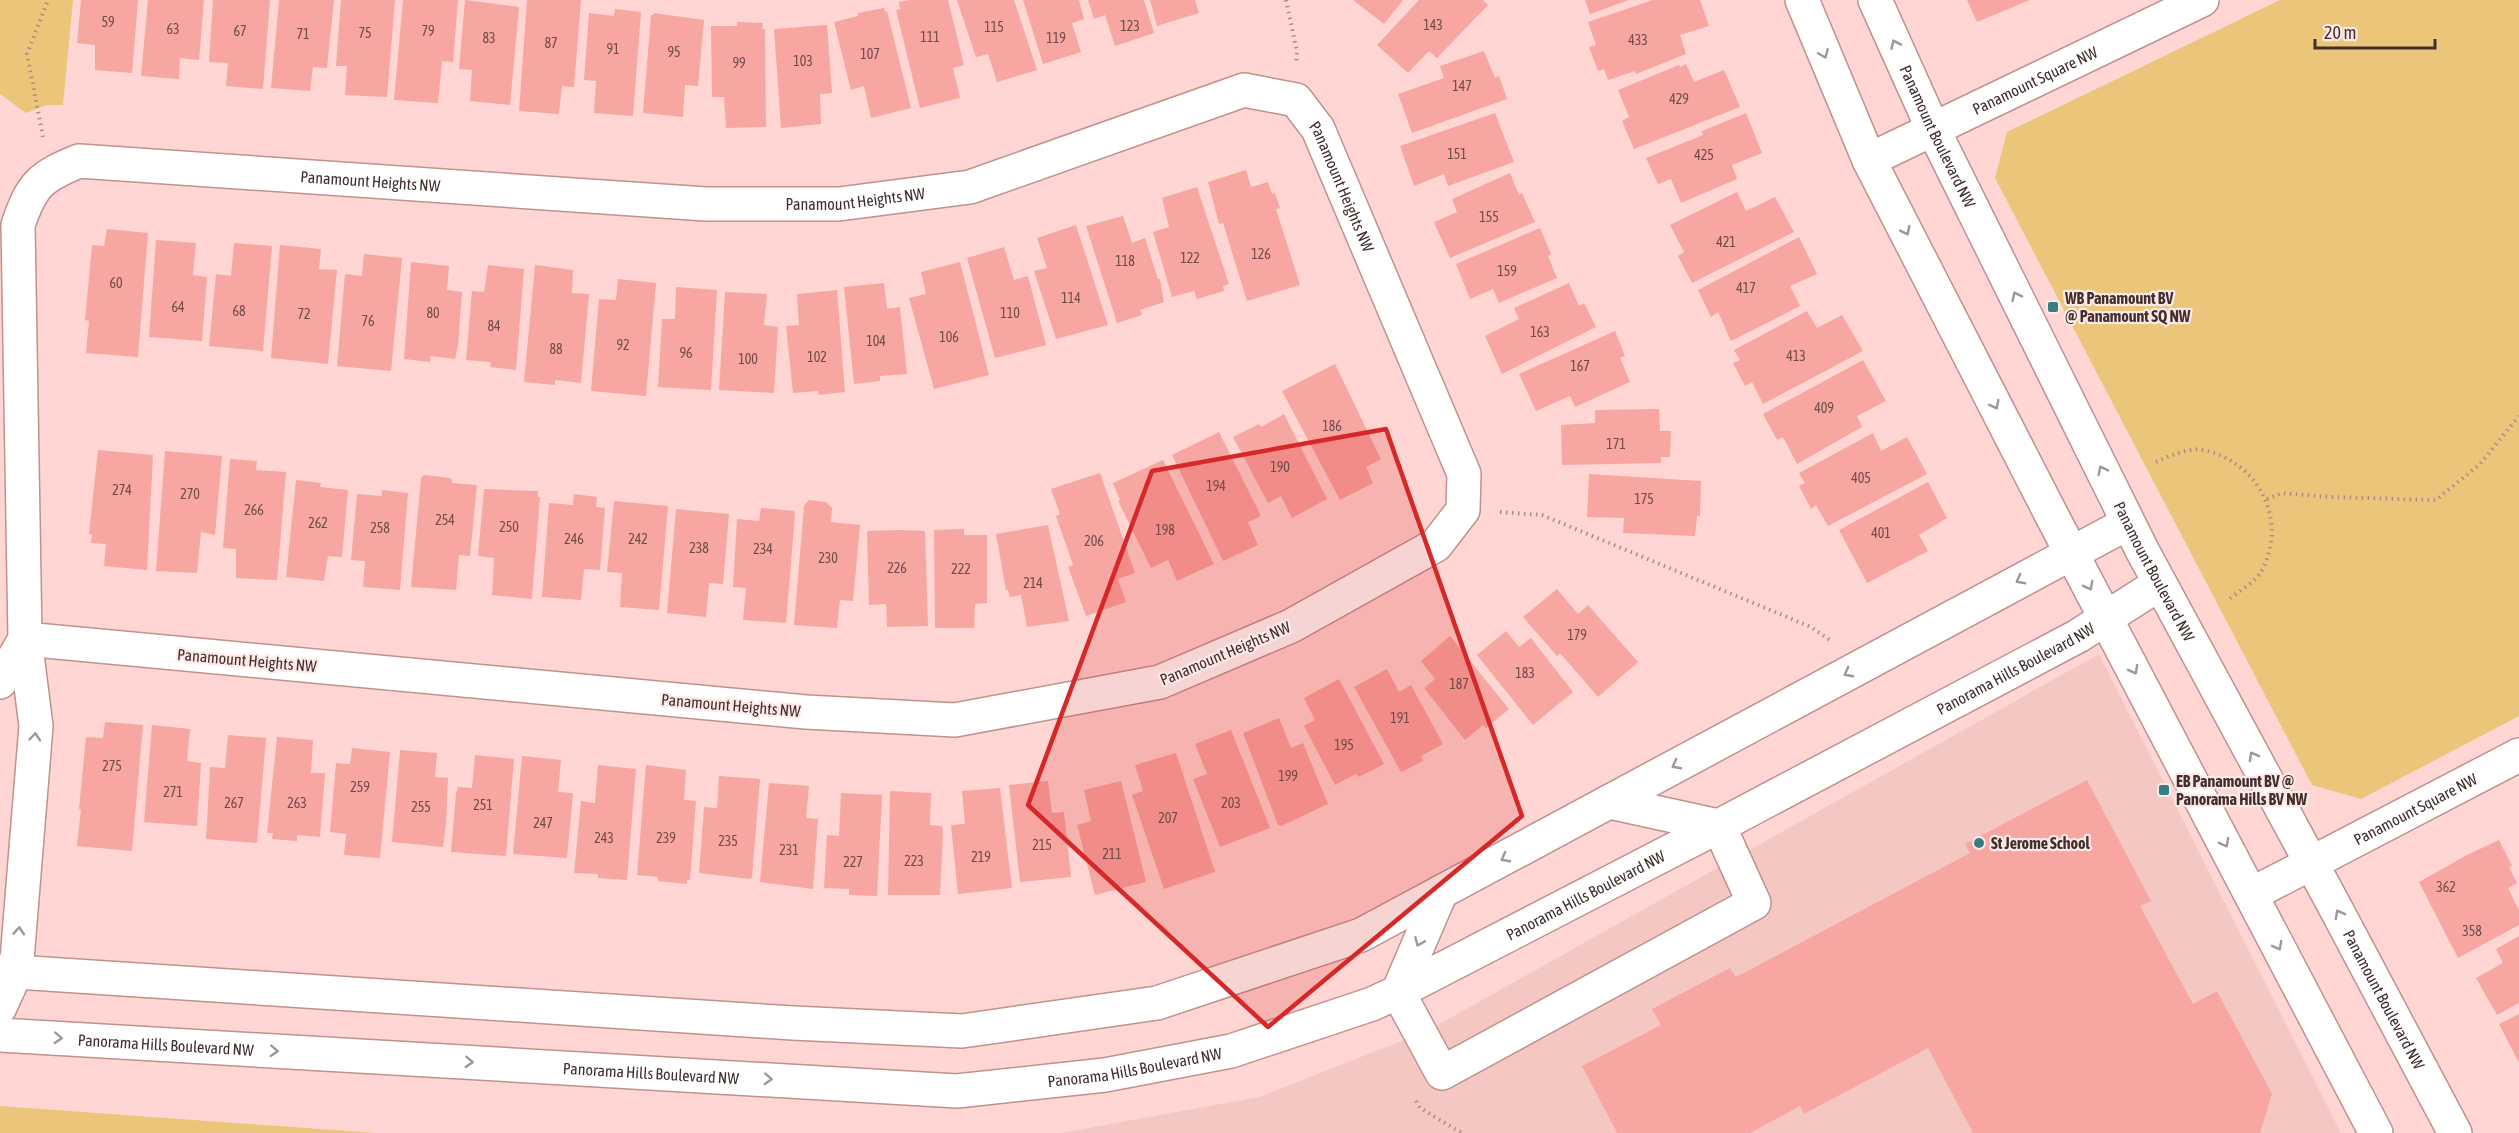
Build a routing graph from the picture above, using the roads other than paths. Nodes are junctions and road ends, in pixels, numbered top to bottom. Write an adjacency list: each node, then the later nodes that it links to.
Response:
1 (1802, 0): 5 (street, one-way to 5)
2 (1875, 0): 4 (street, Panamount Boulevard NW, one-way to 2)
3 (2201, 0): 4 (street, Panamount Square NW)
4 (1933, 129): 5 (street, Panamount Square NW); 6 (street, Panamount Boulevard NW, one-way to 4)
5 (1869, 160): 7 (street, one-way to 7)
6 (2128, 523): 7 (street); 8 (street, Panamount Boulevard NW)
7 (2071, 552): 9 (street, one-way to 9); 13 (street, one-way to 13)
8 (2159, 584): 9 (street, Panorama Hills Boulevard NW); 15 (street, Panamount Boulevard NW, one-way to 8)
9 (2107, 619): 14 (street, Panorama Hills Boulevard NW); 17 (street, one-way to 17)
10 (25, 639): 10 (street, Panamount Heights NW); 11 (street); 18 (street, Panamount Heights NW, one-way to 10)
11 (0, 682)
12 (2519, 755): 15 (street, Panamount Square NW)
13 (1609, 802): 14 (street); 16 (street, one-way to 16)
14 (1719, 826): 19 (street, Panorama Hills Boulevard NW); 19 (street)
15 (2311, 863): 17 (street, Panamount Square NW); 23 (street, Panamount Boulevard NW, one-way to 15)
16 (1441, 892): 18 (street); 19 (street, one-way to 19)
17 (2252, 894): 22 (street, one-way to 22)
18 (8, 972): 20 (street, Panamount Heights NW)
19 (1398, 992): 21 (street, Panorama Hills Boulevard NW, one-way to 19)
20 (0, 1007)
21 (0, 1035)
22 (2376, 1133)
23 (2455, 1133)

